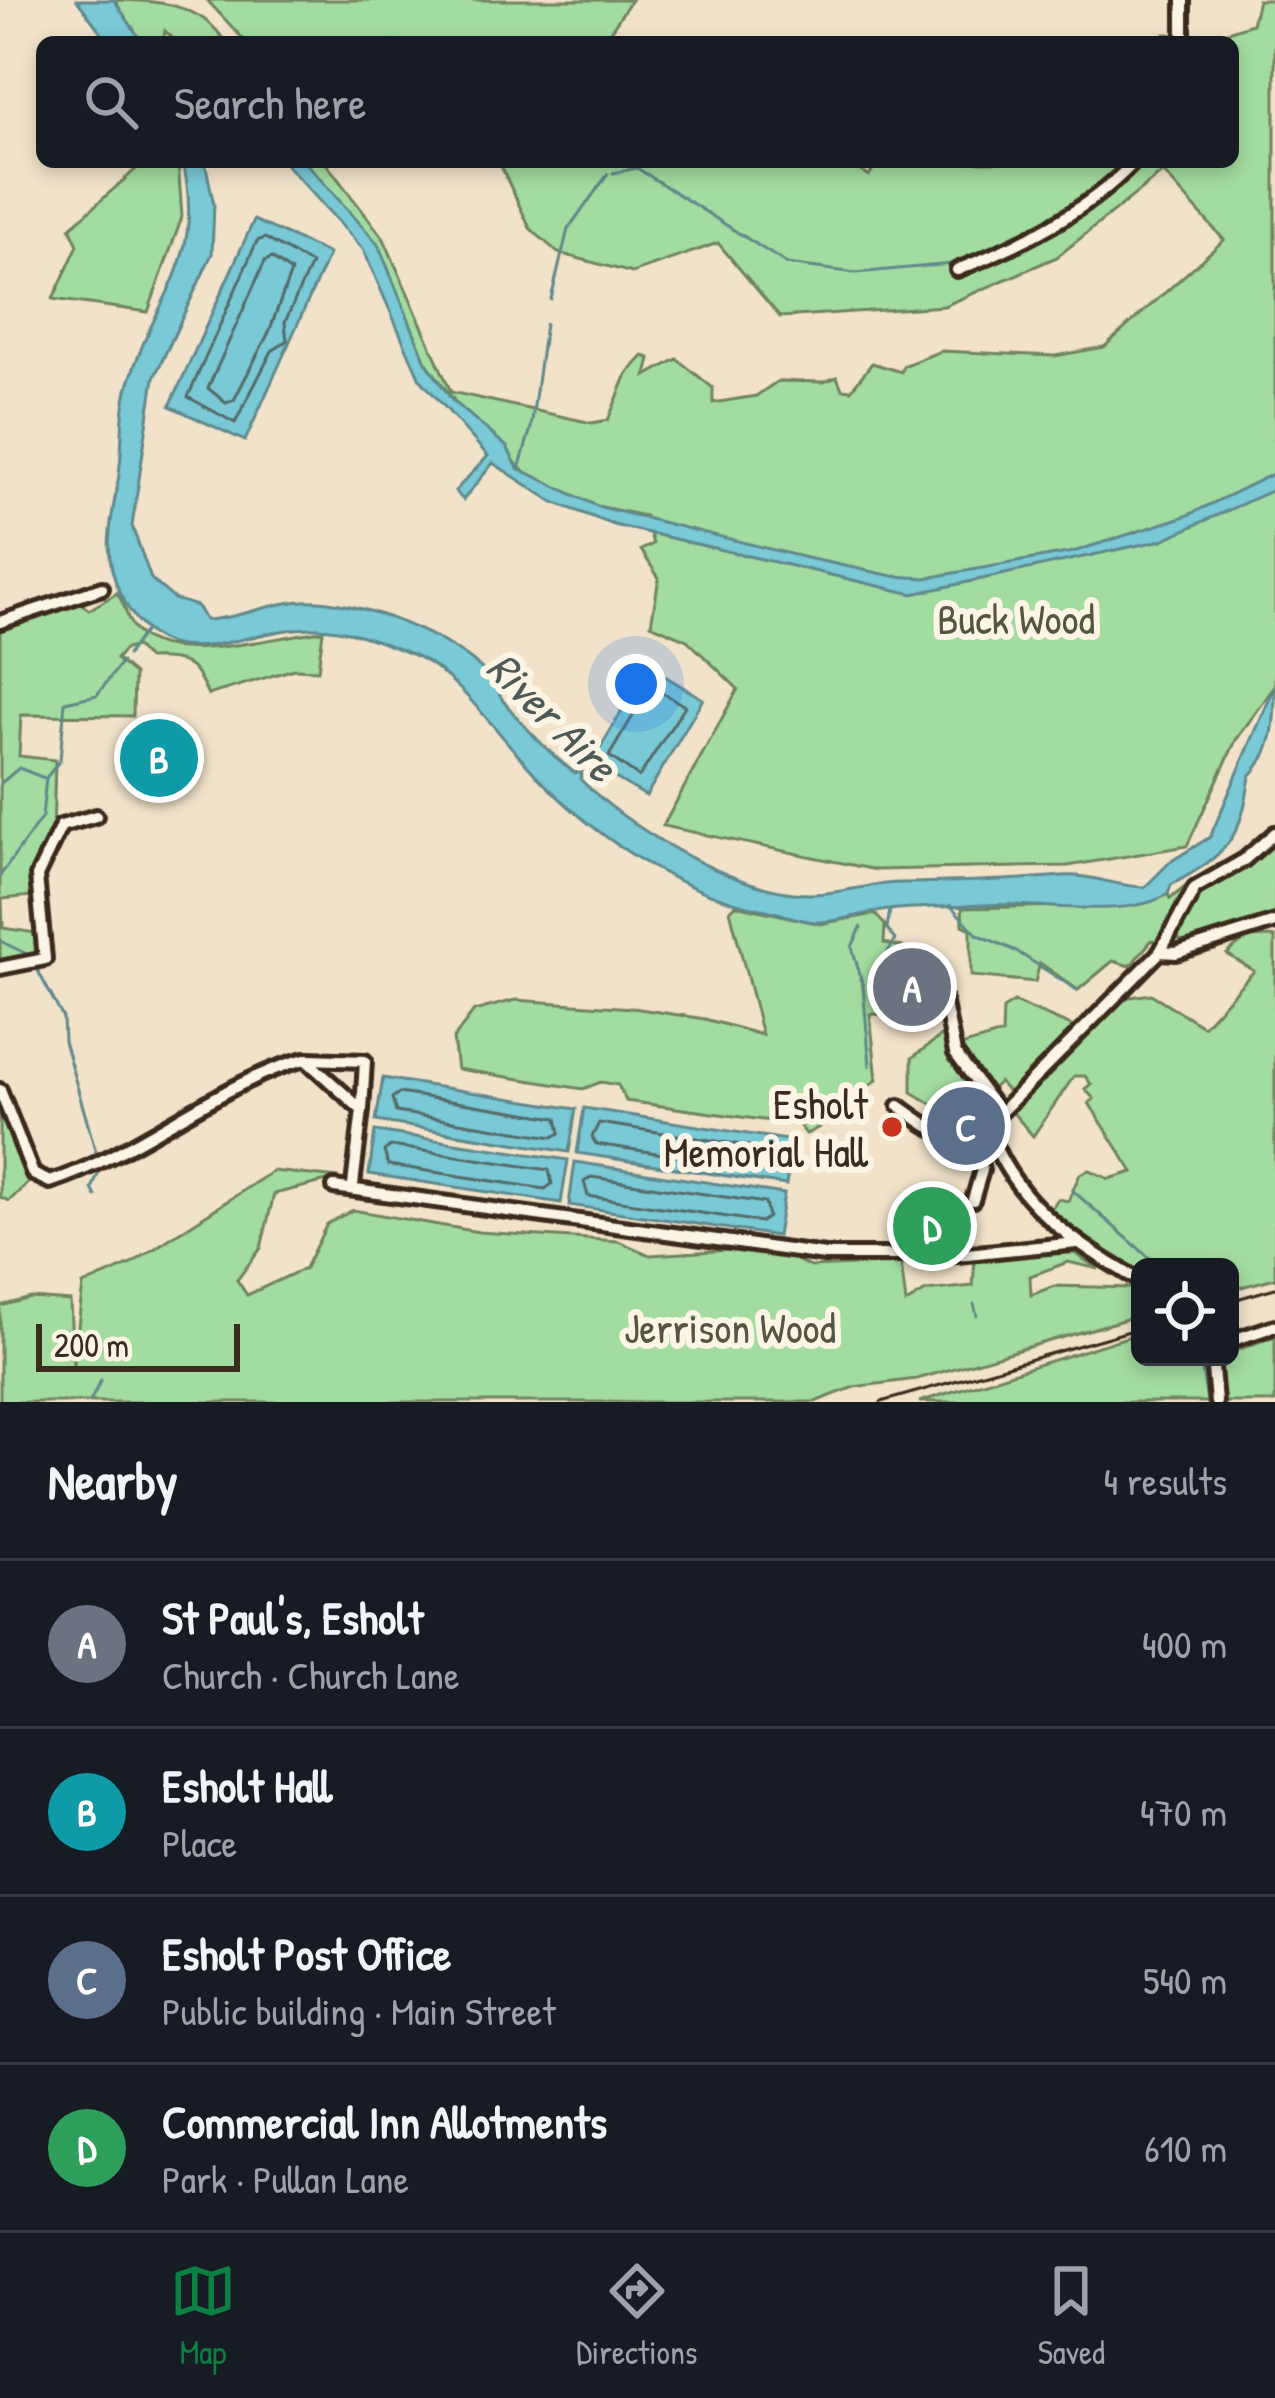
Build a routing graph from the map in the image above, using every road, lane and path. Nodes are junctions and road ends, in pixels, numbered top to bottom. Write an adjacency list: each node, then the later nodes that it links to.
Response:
1 (1183, 0): 2 (street)
2 (1183, 36)
3 (1128, 168): 4 (street)
4 (957, 270)
5 (102, 588): 6 (street)
6 (0, 622)
7 (96, 816): 11 (street)
8 (1275, 833): 10 (street)
9 (1275, 922): 10 (street)
10 (1160, 952): 17 (street)
11 (0, 968)
12 (943, 1007): 17 (street)
13 (305, 1059): 14 (street); 16 (street); 16 (street)
14 (0, 1090)
15 (899, 1106): 19 (street)
16 (362, 1110): 20 (street)
17 (998, 1111): 18 (street)
18 (987, 1126): 19 (street); 23 (street)
19 (974, 1135): 22 (street)
20 (353, 1185): 21 (street); 23 (street)
21 (334, 1186)
22 (973, 1200)
23 (1077, 1243): 24 (street)
24 (1131, 1276)
25 (1275, 1326): 26 (street)
26 (1239, 1338)
27 (1213, 1366): 28 (street)
28 (1216, 1402)

